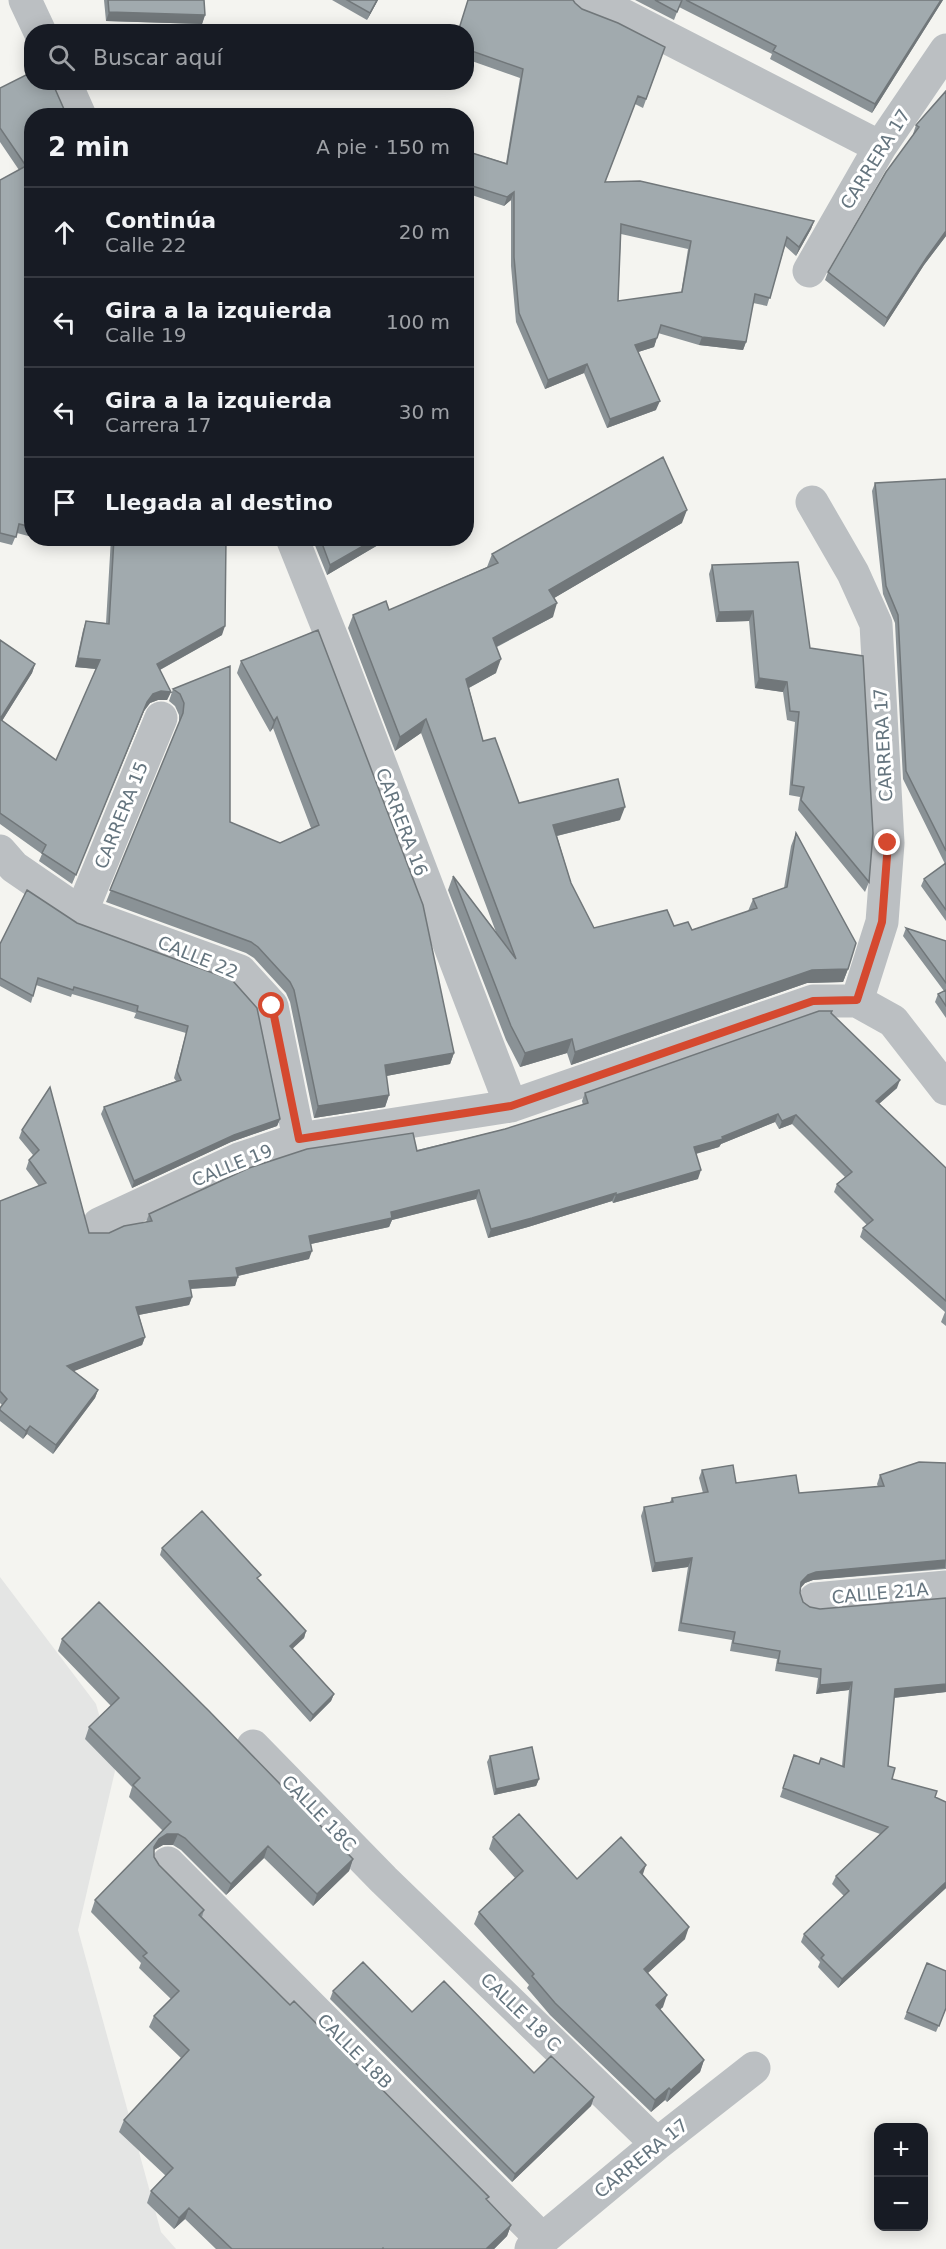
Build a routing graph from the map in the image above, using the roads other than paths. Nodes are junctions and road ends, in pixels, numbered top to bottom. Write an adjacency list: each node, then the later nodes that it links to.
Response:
1 (25, 0): 3 (street)
2 (586, 0): 7 (street)
3 (36, 24)
4 (946, 50): 7 (street, CARRERA 17)
5 (69, 90): 6 (street)
6 (77, 108)
7 (880, 147): 8 (street, CARRERA 17)
8 (809, 271)
9 (812, 502): 14 (street, CARRERA 17)
10 (295, 546): 16 (street, CARRERA 16)
11 (161, 718): 13 (street, CARRERA 15)
12 (0, 851): 13 (street, CALLE 22)
13 (81, 913): 17 (street, CALLE 22)
14 (857, 1000): 15 (street); 16 (street, CALLE 19)
15 (946, 1089)
16 (511, 1106): 17 (street, CALLE 19)
17 (299, 1139): 18 (street, CALLE 19)
18 (99, 1224)
19 (946, 1587): 20 (street, CALLE 21A)
20 (815, 1599)
21 (253, 1746): 23 (street, CALLE 18C)
22 (168, 1863): 26 (street, CALLE 18B)
23 (384, 1880): 25 (street, CALLE 18 C)
24 (754, 2068): 25 (street, CARRERA 17)
25 (657, 2144): 26 (street, CARRERA 17)
26 (537, 2244)

